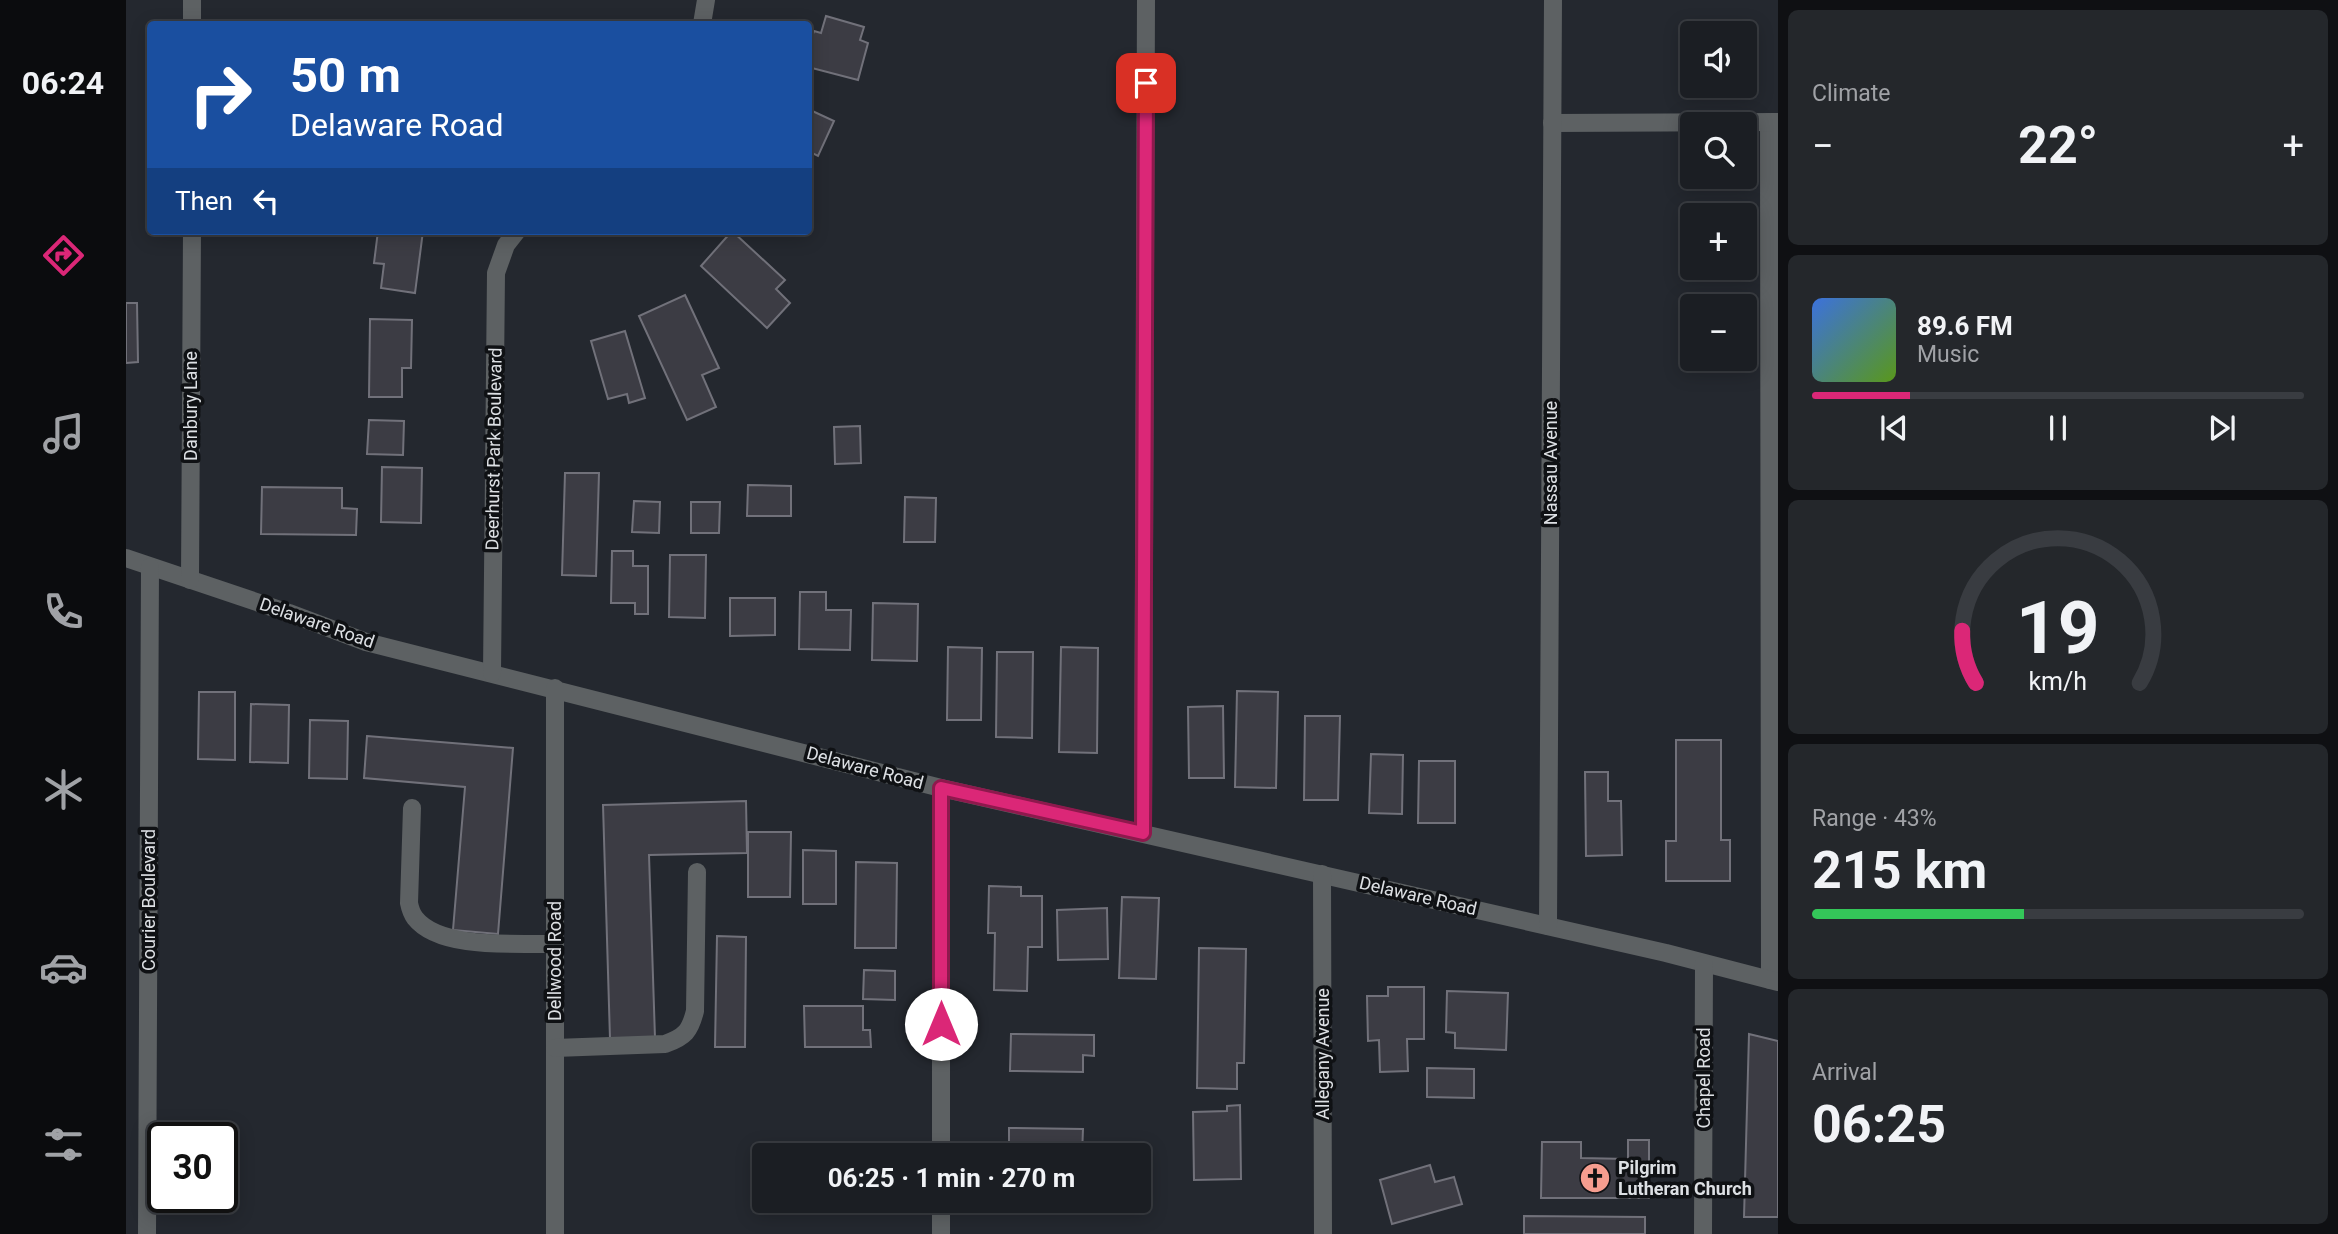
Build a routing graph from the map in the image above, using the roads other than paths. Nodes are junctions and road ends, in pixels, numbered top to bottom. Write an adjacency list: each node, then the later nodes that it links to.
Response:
1 (192, 0): 5 (street)
2 (706, 0): 6 (street)
3 (1146, 0): 19 (street)
4 (1553, 0): 8 (street, Nassau Avenue)
5 (192, 21)
6 (702, 21)
7 (1774, 122): 8 (street); 9 (street)
8 (1552, 123): 22 (street, Nassau Avenue)
9 (1774, 195): 25 (street)
10 (192, 235): 14 (street, Danbury Lane)
11 (514, 235): 15 (street, Deerhurst Park Boulevard)
12 (126, 558): 13 (street, Delaware Road)
13 (150, 567): 14 (street, Delaware Road); 29 (street, Courier Boulevard)
14 (190, 580): 15 (street, Delaware Road)
15 (492, 673): 16 (street, Delaware Road)
16 (555, 688): 17 (street, Delaware Road); 23 (street, Dellwood Road)
17 (941, 788): 19 (street, Delaware Road); 27 (street)
18 (412, 808): 23 (street)
19 (1143, 833): 21 (street, Delaware Road)
20 (697, 872): 26 (street)
21 (1322, 874): 22 (street, Delaware Road); 32 (street, Allegany Avenue)
22 (1548, 926): 24 (street, Delaware Road)
23 (555, 944): 26 (street, Dellwood Road)
24 (1704, 964): 25 (street, Delaware Road); 33 (street, Chapel Road)
25 (1774, 981)
26 (555, 1048): 30 (street, Dellwood Road)
27 (941, 1143)
28 (941, 1213): 31 (street)
29 (147, 1234)
30 (555, 1234)
31 (941, 1234)
32 (1323, 1234)
33 (1703, 1234)

